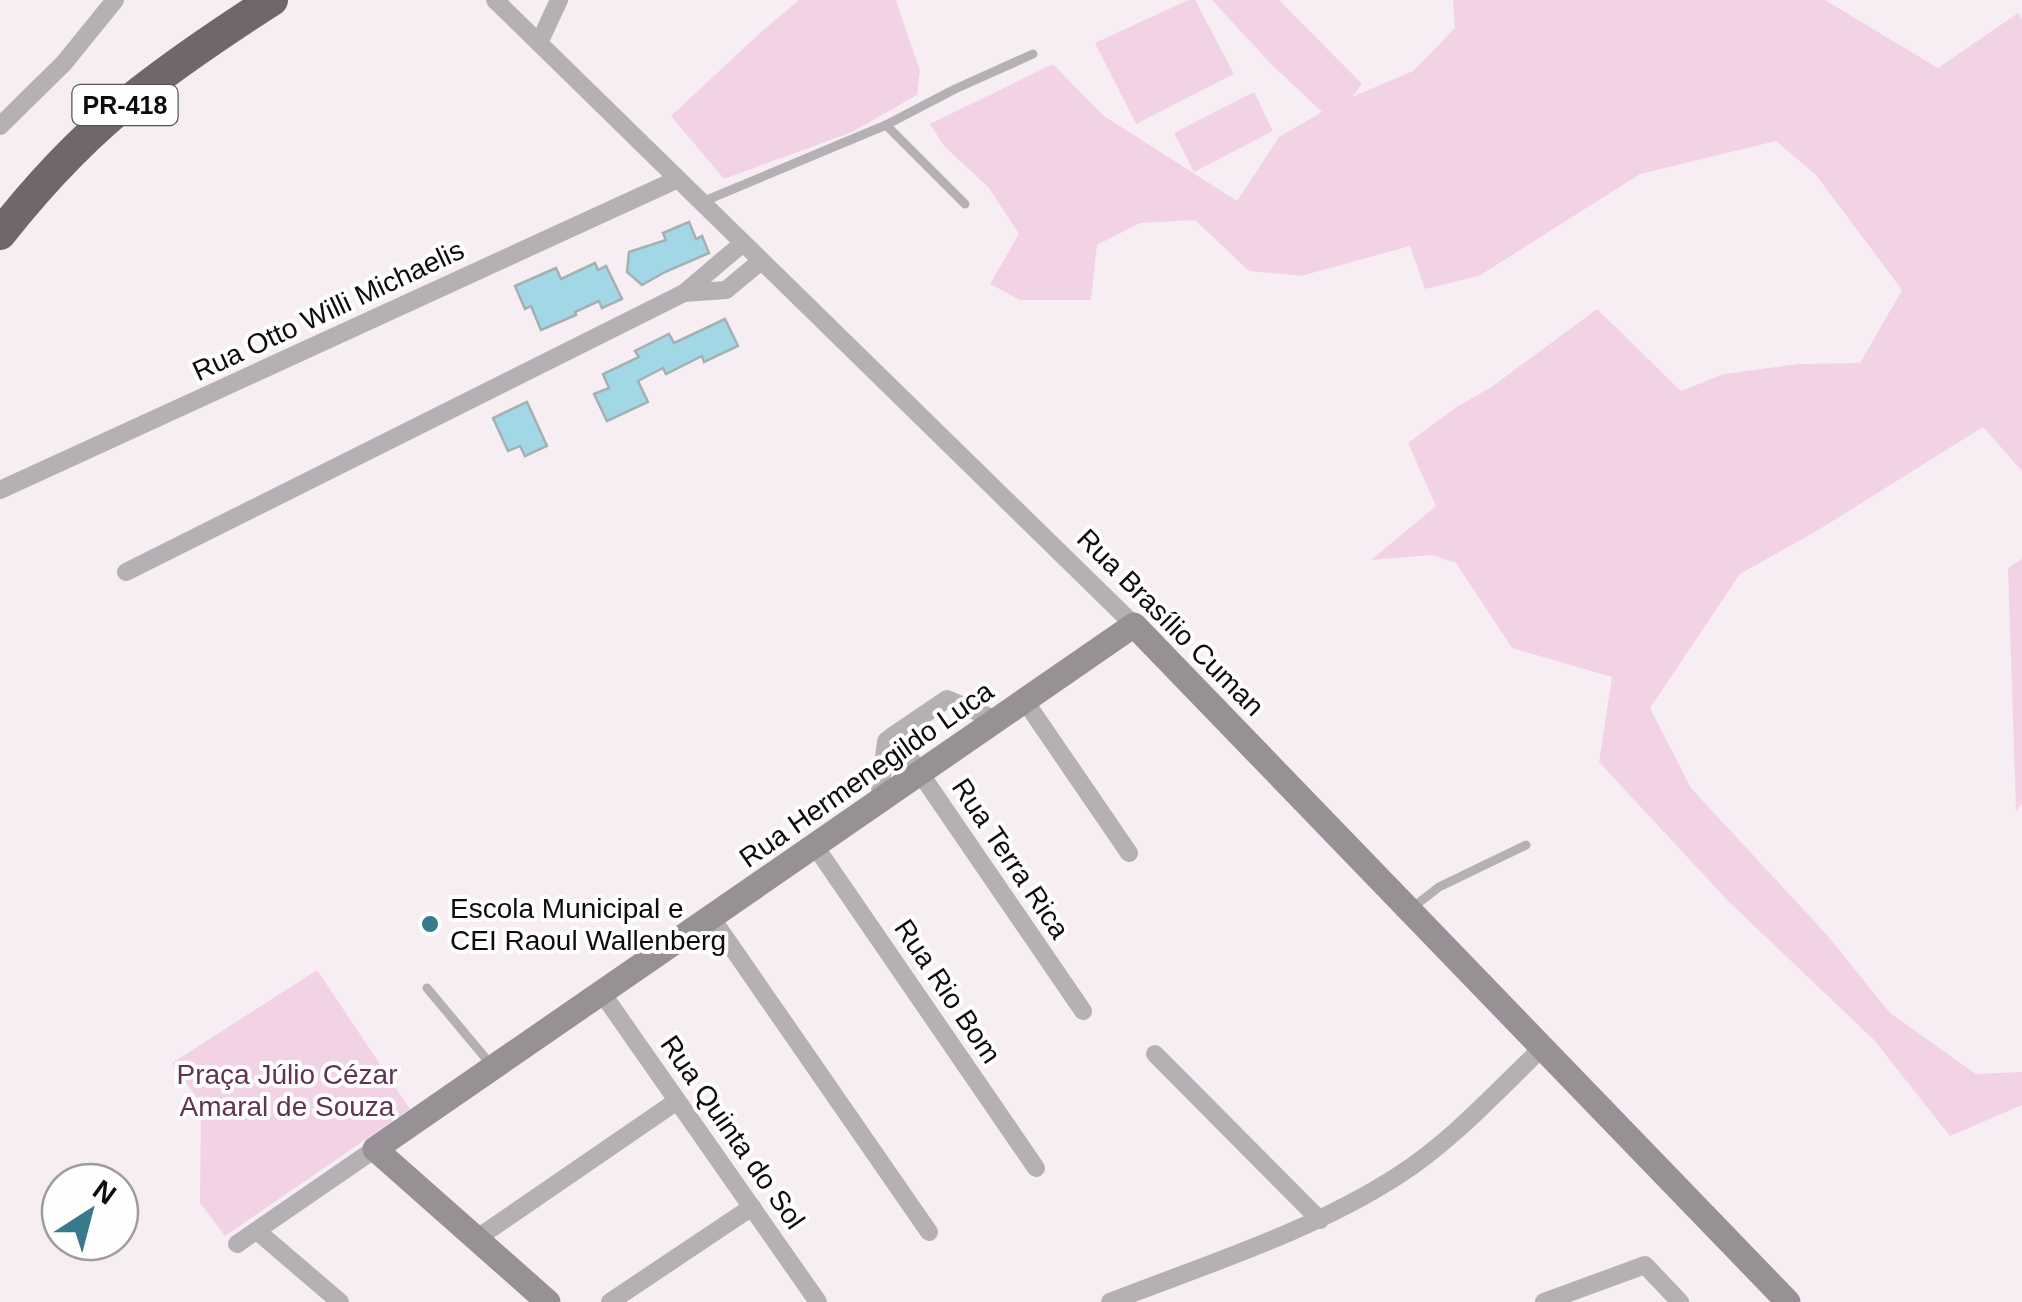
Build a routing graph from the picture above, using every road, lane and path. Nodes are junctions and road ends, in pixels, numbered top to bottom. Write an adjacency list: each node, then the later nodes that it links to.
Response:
1 (114, 0): 8 (street)
2 (272, 0): 12 (highway, PR-418)
3 (495, 0): 5 (street, Rua Brasílio Cuman)
4 (559, 0): 5 (street)
5 (539, 43): 9 (street, Rua Brasílio Cuman)
6 (1033, 54): 7 (lane)
7 (886, 125): 10 (lane); 11 (lane)
8 (0, 126)
9 (678, 179): 10 (street, Rua Brasílio Cuman); 16 (street, Rua Otto Willi Michaelis)
10 (702, 202): 13 (street, Rua Brasílio Cuman)
11 (965, 204)
12 (0, 234)
13 (743, 242): 14 (street, Rua Brasílio Cuman); 15 (street)
14 (762, 261): 15 (street); 18 (street, Rua Brasílio Cuman)
15 (684, 293): 17 (street)
16 (0, 490)
17 (126, 572)
18 (1134, 625): 19 (street, Rua Hermenegildo Luca); 27 (street, Rua Brasílio Cuman)
19 (1025, 700): 20 (street, Rua Hermenegildo Luca); 26 (street)
20 (997, 720): 21 (street); 22 (street, Rua Hermenegildo Luca)
21 (894, 735): 22 (street, Rua Terra Rica); 23 (street)
22 (920, 773): 23 (street, Rua Hermenegildo Luca); 31 (street, Rua Terra Rica)
23 (879, 801): 25 (street, Rua Hermenegildo Luca)
24 (1526, 845): 27 (lane)
25 (815, 846): 28 (street, Rua Hermenegildo Luca); 37 (street, Rua Rio Bom)
26 (1129, 853)
27 (1410, 910): 32 (street, Rua Brasílio Cuman)
28 (710, 918): 30 (street, Rua Hermenegildo Luca); 41 (street)
29 (427, 988): 34 (lane)
30 (602, 992): 34 (street, Rua Hermenegildo Luca); 35 (street, Rua Quinta do Sol)
31 (1083, 1011)
32 (1542, 1047): 39 (street); 51 (street, Rua Brasílio Cuman)
33 (1154, 1054): 39 (street)
34 (493, 1068): 36 (street, Rua Hermenegildo Luca)
35 (678, 1101): 38 (street, Rua Quinta do Sol); 42 (street)
36 (375, 1149): 40 (street, Rua Hermenegildo Luca); 42 (street)
37 (1036, 1168)
38 (752, 1207): 46 (street); 47 (street, Rua Quinta do Sol)
39 (1320, 1220): 48 (street)
40 (257, 1231): 43 (street, Rua Hermenegildo Luca); 44 (street)
41 (929, 1232)
42 (476, 1239): 45 (street)
43 (237, 1244)
44 (340, 1302)
45 (548, 1302)
46 (610, 1302)
47 (818, 1302)
48 (1110, 1302)
49 (1544, 1302): 50 (street)
50 (1680, 1302)
51 (1788, 1302)

